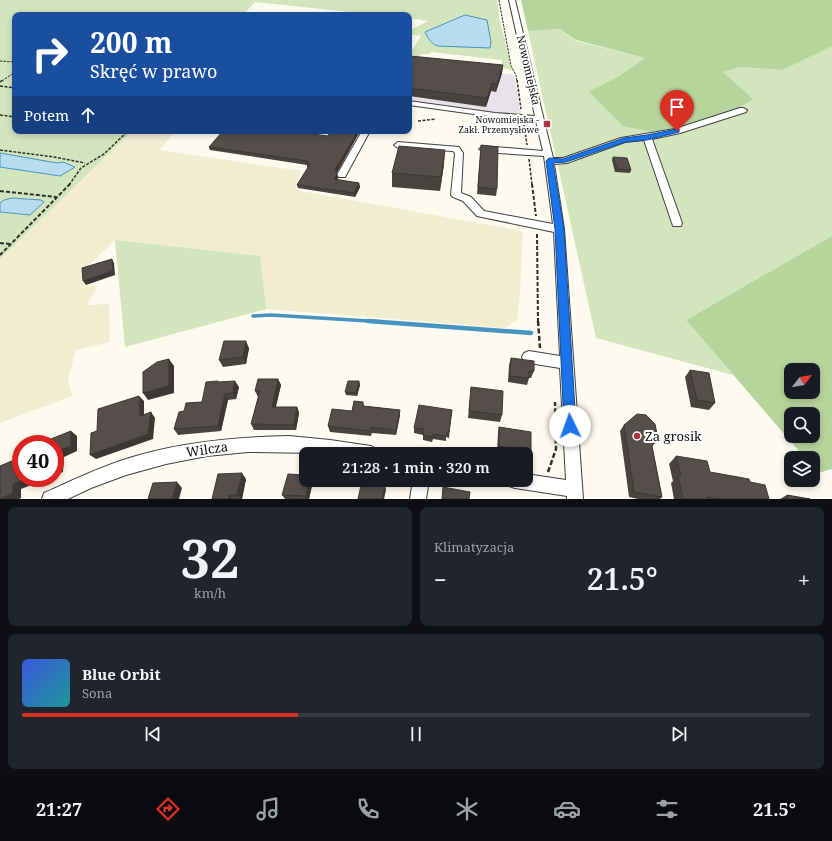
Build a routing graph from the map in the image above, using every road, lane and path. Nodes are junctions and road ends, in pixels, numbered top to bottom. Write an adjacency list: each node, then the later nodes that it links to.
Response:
1 (500, 0): 13 (path)
2 (512, 0): 15 (street, Nowomiejska)
3 (0, 61): 4 (path)
4 (12, 62)
5 (12, 74): 6 (path)
6 (0, 82)
7 (0, 86): 8 (path)
8 (12, 88)
9 (412, 103): 13 (street)
10 (743, 110): 19 (street)
11 (0, 115): 12 (path)
12 (12, 117)
13 (523, 118): 15 (street); 23 (path)
14 (436, 119): 16 (path)
15 (540, 119): 24 (street, Nowomiejska)
16 (418, 121)
17 (125, 134): 25 (path)
18 (364, 134): 26 (street)
19 (647, 137): 24 (street); 29 (street)
20 (398, 145): 30 (street)
21 (482, 148): 23 (street)
22 (0, 150): 25 (path)
23 (528, 153): 24 (street); 30 (path)
24 (549, 157): 31 (street, Nowomiejska)
25 (86, 164): 28 (path)
26 (342, 175)
27 (0, 191): 28 (path)
28 (56, 197): 33 (path)
29 (677, 223)
30 (537, 224): 31 (street); 35 (path)
31 (559, 229): 36 (street, Nowomiejska)
32 (0, 243): 33 (path)
33 (10, 244): 34 (path)
34 (0, 255)
35 (535, 358): 36 (street)
36 (567, 363): 42 (street, Nowomiejska)
37 (555, 401): 40 (path)
38 (322, 447): 43 (street, Wilcza)
39 (533, 483): 40 (street)
40 (547, 485): 42 (street)
41 (420, 487): 44 (street)
42 (575, 494)
43 (50, 499)
44 (418, 499)

